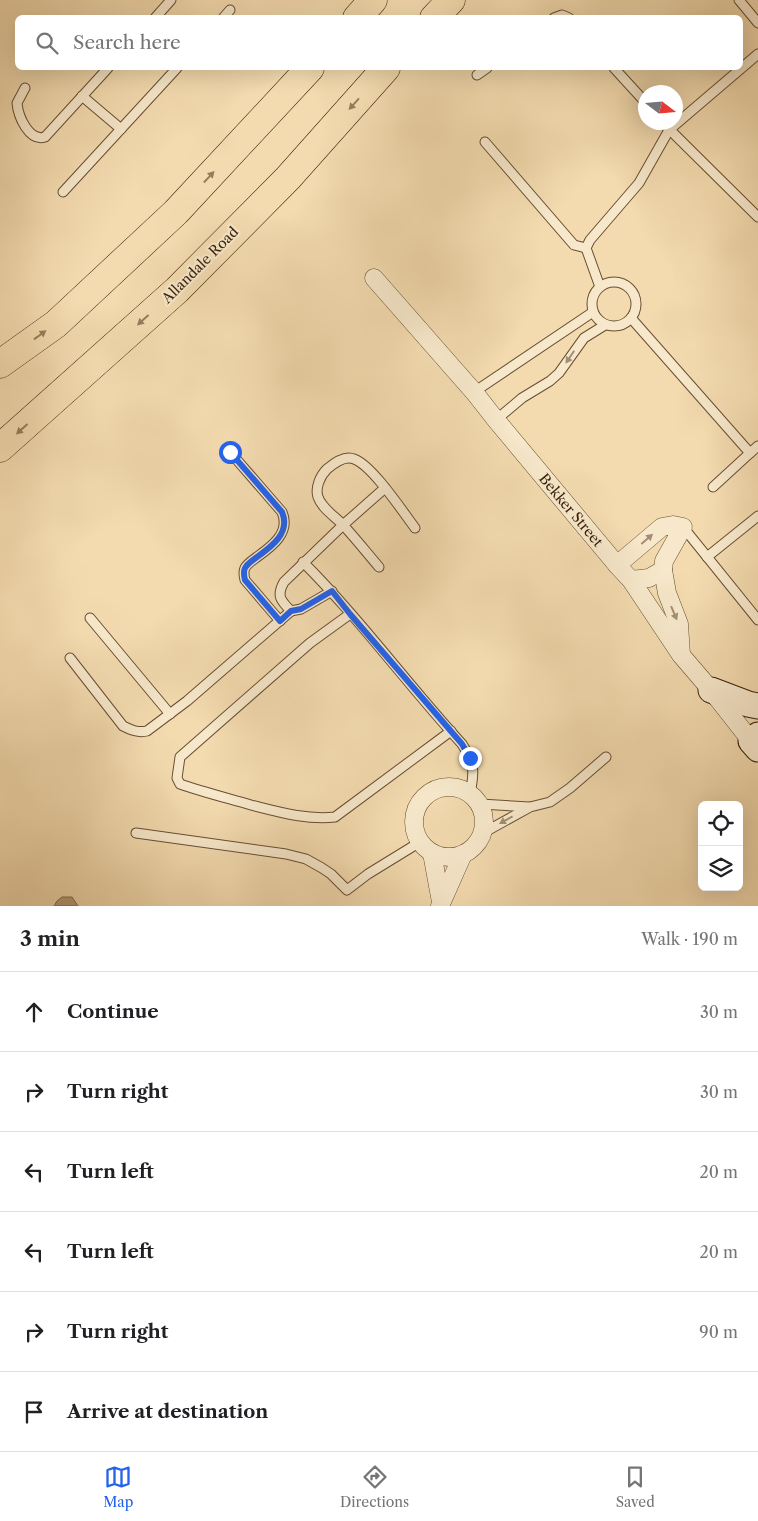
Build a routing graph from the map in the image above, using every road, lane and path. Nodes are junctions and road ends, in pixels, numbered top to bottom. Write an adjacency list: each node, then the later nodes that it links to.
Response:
1 (171, 0): 6 (lane)
2 (373, 0): 8 (main road)
3 (451, 0): 9 (main road)
4 (739, 0): 10 (lane)
5 (230, 10): 7 (lane)
6 (158, 15)
7 (226, 15)
8 (360, 15)
9 (437, 15)
10 (758, 23)
11 (758, 54): 12 (lane)
12 (743, 67)
13 (106, 70): 23 (lane)
14 (175, 70): 25 (lane)
15 (308, 70): 36 (main road, one-way to 15)
16 (384, 70): 40 (main road, Allandale Road, one-way to 40)
17 (484, 70): 20 (lane)
18 (616, 70): 22 (lane)
19 (739, 70): 24 (lane)
20 (477, 75)
21 (25, 88): 23 (lane)
22 (638, 95)
23 (82, 96): 25 (lane)
24 (683, 118)
25 (121, 129): 28 (lane)
26 (669, 130): 29 (lane); 30 (lane)
27 (485, 142): 30 (lane)
28 (63, 192)
29 (758, 217)
30 (586, 248): 32 (lane)
31 (374, 278): 37 (street, Bekker Street)
32 (600, 287): 33 (lane); 34 (lane)
33 (592, 312): 35 (lane); 37 (lane)
34 (631, 318): 35 (lane); 42 (lane)
35 (606, 325): 38 (lane, one-way to 38)
36 (0, 364)
37 (474, 392): 38 (street, Bekker Street)
38 (496, 420): 51 (street, Bekker Street)
39 (758, 446): 42 (lane)
40 (0, 448)
41 (230, 452): 60 (lane)
42 (750, 453): 43 (lane)
43 (713, 487)
44 (385, 488): 46 (lane); 46 (lane); 48 (lane)
45 (758, 516): 49 (lane)
46 (343, 525): 50 (lane); 52 (lane)
47 (683, 527): 49 (lane); 51 (street, one-way to 47); 53 (street)
48 (415, 528)
49 (707, 557): 59 (lane)
50 (303, 562): 55 (lane); 56 (lane)
51 (617, 565): 54 (street, Bekker Street)
52 (379, 567)
53 (663, 570): 54 (street); 61 (street, one-way to 61)
54 (631, 580): 61 (street, Bekker Street)
55 (332, 591): 56 (lane); 57 (lane)
56 (291, 611): 60 (lane)
57 (350, 614): 66 (lane); 66 (lane)
58 (90, 618): 65 (lane)
59 (758, 620)
60 (280, 621): 65 (lane)
61 (681, 656): 63 (street, Bekker Street)
62 (70, 658): 65 (lane)
63 (711, 690): 64 (street); 67 (street, Bekker Street)
64 (758, 706)
65 (170, 714)
66 (451, 732): 69 (lane)
67 (756, 742)
68 (606, 757): 70 (lane)
69 (475, 798): 70 (lane); 72 (street); 73 (street)
70 (530, 807): 72 (lane, one-way to 72)
71 (136, 833): 73 (lane)
72 (482, 833): 74 (street)
73 (426, 847): 74 (street); 75 (street)
74 (463, 854): 75 (street)
75 (440, 904)

